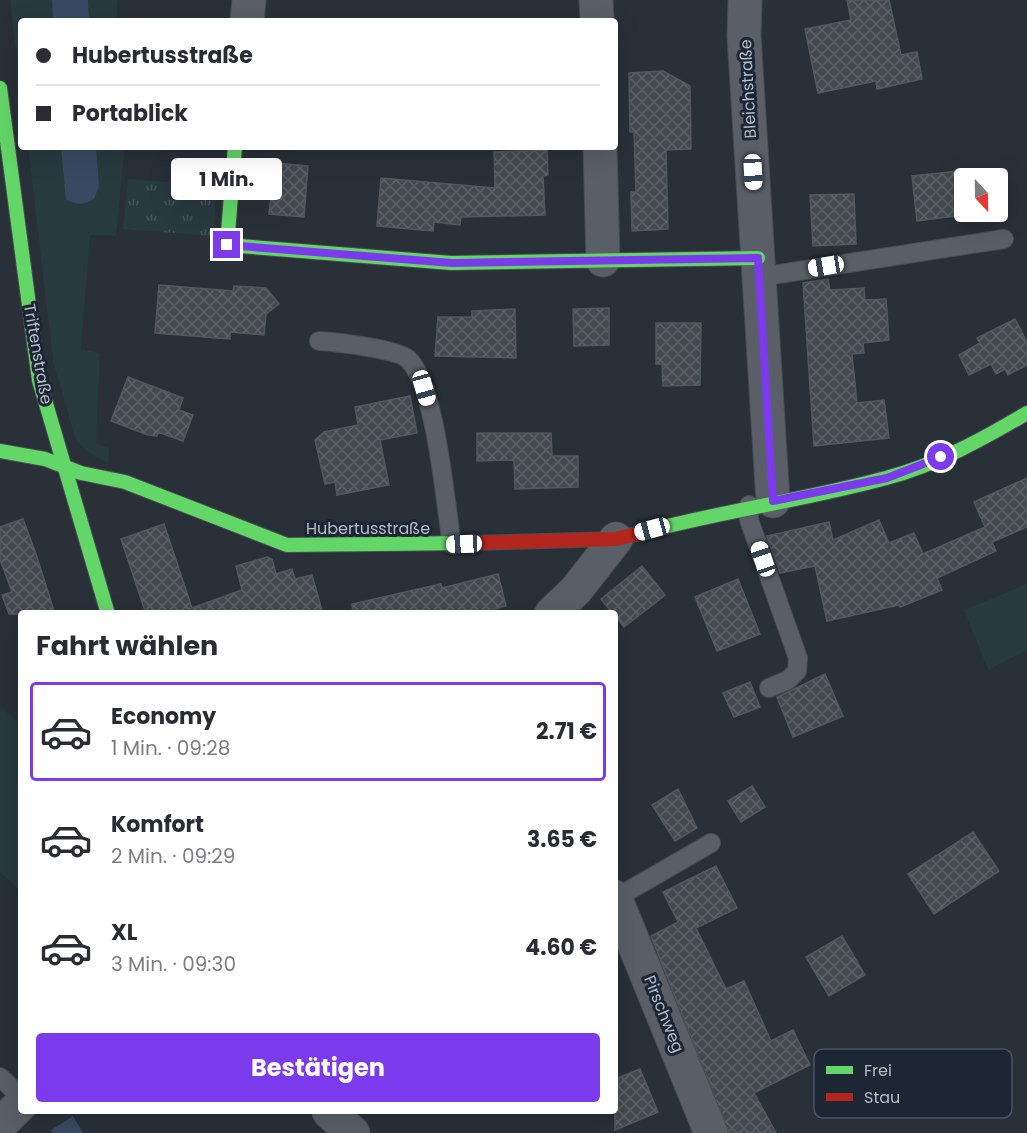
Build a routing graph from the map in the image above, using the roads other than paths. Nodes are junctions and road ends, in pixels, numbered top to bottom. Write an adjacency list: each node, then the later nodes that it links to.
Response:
1 (249, 0): 4 (street)
2 (596, 0): 5 (street)
3 (746, 0): 11 (street, Bleichstraße)
4 (247, 18)
5 (597, 18)
6 (0, 88): 15 (street, Triftenstraße)
7 (236, 150): 10 (street)
8 (600, 150): 10 (street)
9 (1004, 239): 11 (lane)
10 (603, 260): 11 (street)
11 (759, 267): 16 (street, Bleichstraße)
12 (319, 341): 18 (lane)
13 (1027, 413): 16 (street, Hubertusstraße)
14 (0, 451): 15 (street, Hubertusstraße)
15 (62, 465): 18 (street, Hubertusstraße); 19 (street, Triftenstraße)
16 (761, 503): 17 (street, Hubertusstraße); 21 (lane)
17 (616, 539): 18 (street, Hubertusstraße); 20 (street)
18 (452, 544)
19 (107, 610)
20 (555, 610)
21 (769, 688)
22 (711, 843): 23 (lane)
23 (618, 895)
24 (618, 904): 31 (street, Pirschweg)
25 (0, 1077): 26 (lane)
26 (18, 1094)
27 (18, 1107): 29 (street)
28 (331, 1114): 30 (street)
29 (0, 1125)
30 (353, 1133)
31 (711, 1133)

